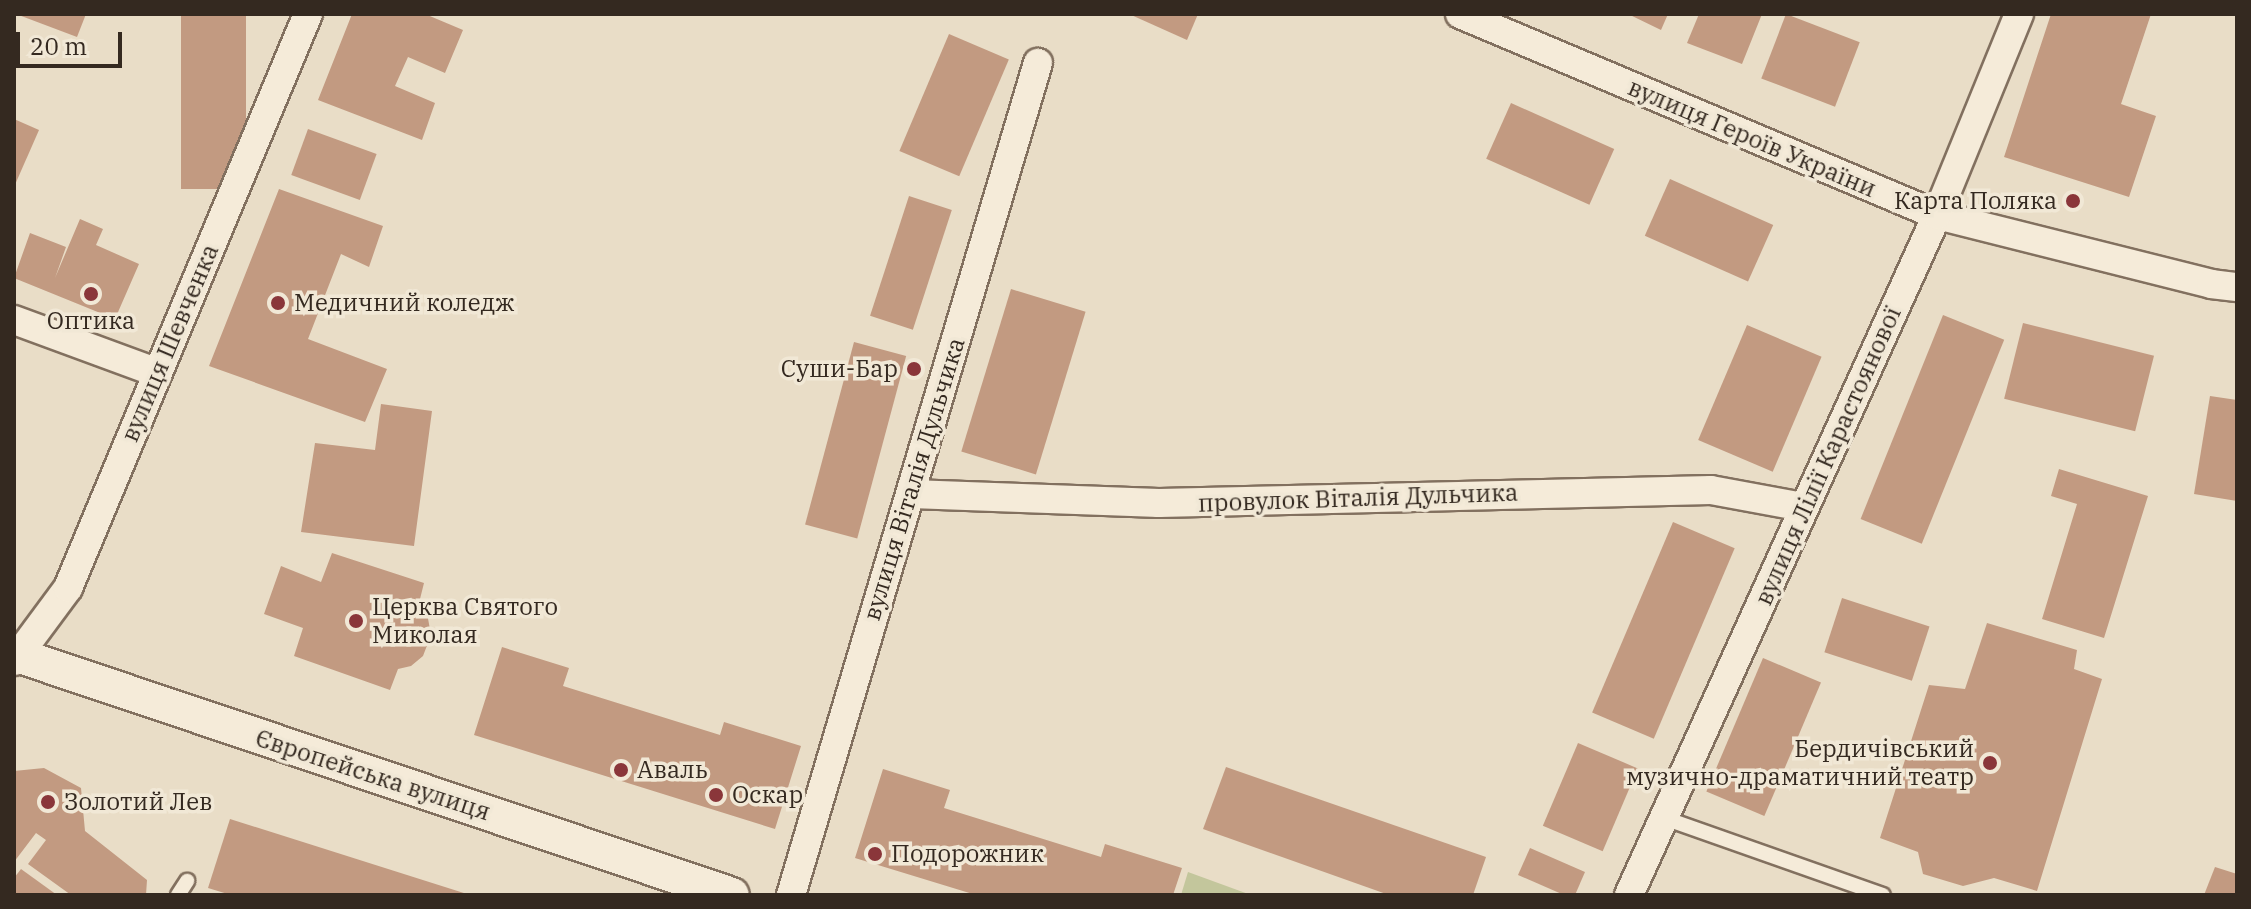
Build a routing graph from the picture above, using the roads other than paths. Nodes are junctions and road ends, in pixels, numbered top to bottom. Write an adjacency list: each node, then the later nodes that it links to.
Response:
1 (308, 14): 8 (street, вулиця Шевченка)
2 (1460, 14): 5 (street, вулиця Героїв України)
3 (2019, 14): 5 (street, вулиця Лілії Карастоянової)
4 (1038, 63): 9 (street, вулиця Віталія Дульчика)
5 (1937, 215): 6 (street, вулиця Героїв України); 10 (street, вулиця Лілії Карастоянової)
6 (2237, 287)
7 (14, 320): 8 (street)
8 (158, 373): 11 (street, вулиця Шевченка)
9 (911, 494): 10 (street, провулок Віталія Дульчика); 16 (street, вулиця Віталія Дульчика)
10 (1804, 507): 12 (street, вулиця Лілії Карастоянової)
11 (16, 657): 15 (street, Європейська вулиця)
12 (1664, 818): 17 (street, вулиця Лілії Карастоянової); 18 (lane)
13 (187, 881): 14 (lane)
14 (178, 895)
15 (732, 895)
16 (791, 895)
17 (1629, 895)
18 (1883, 895)

